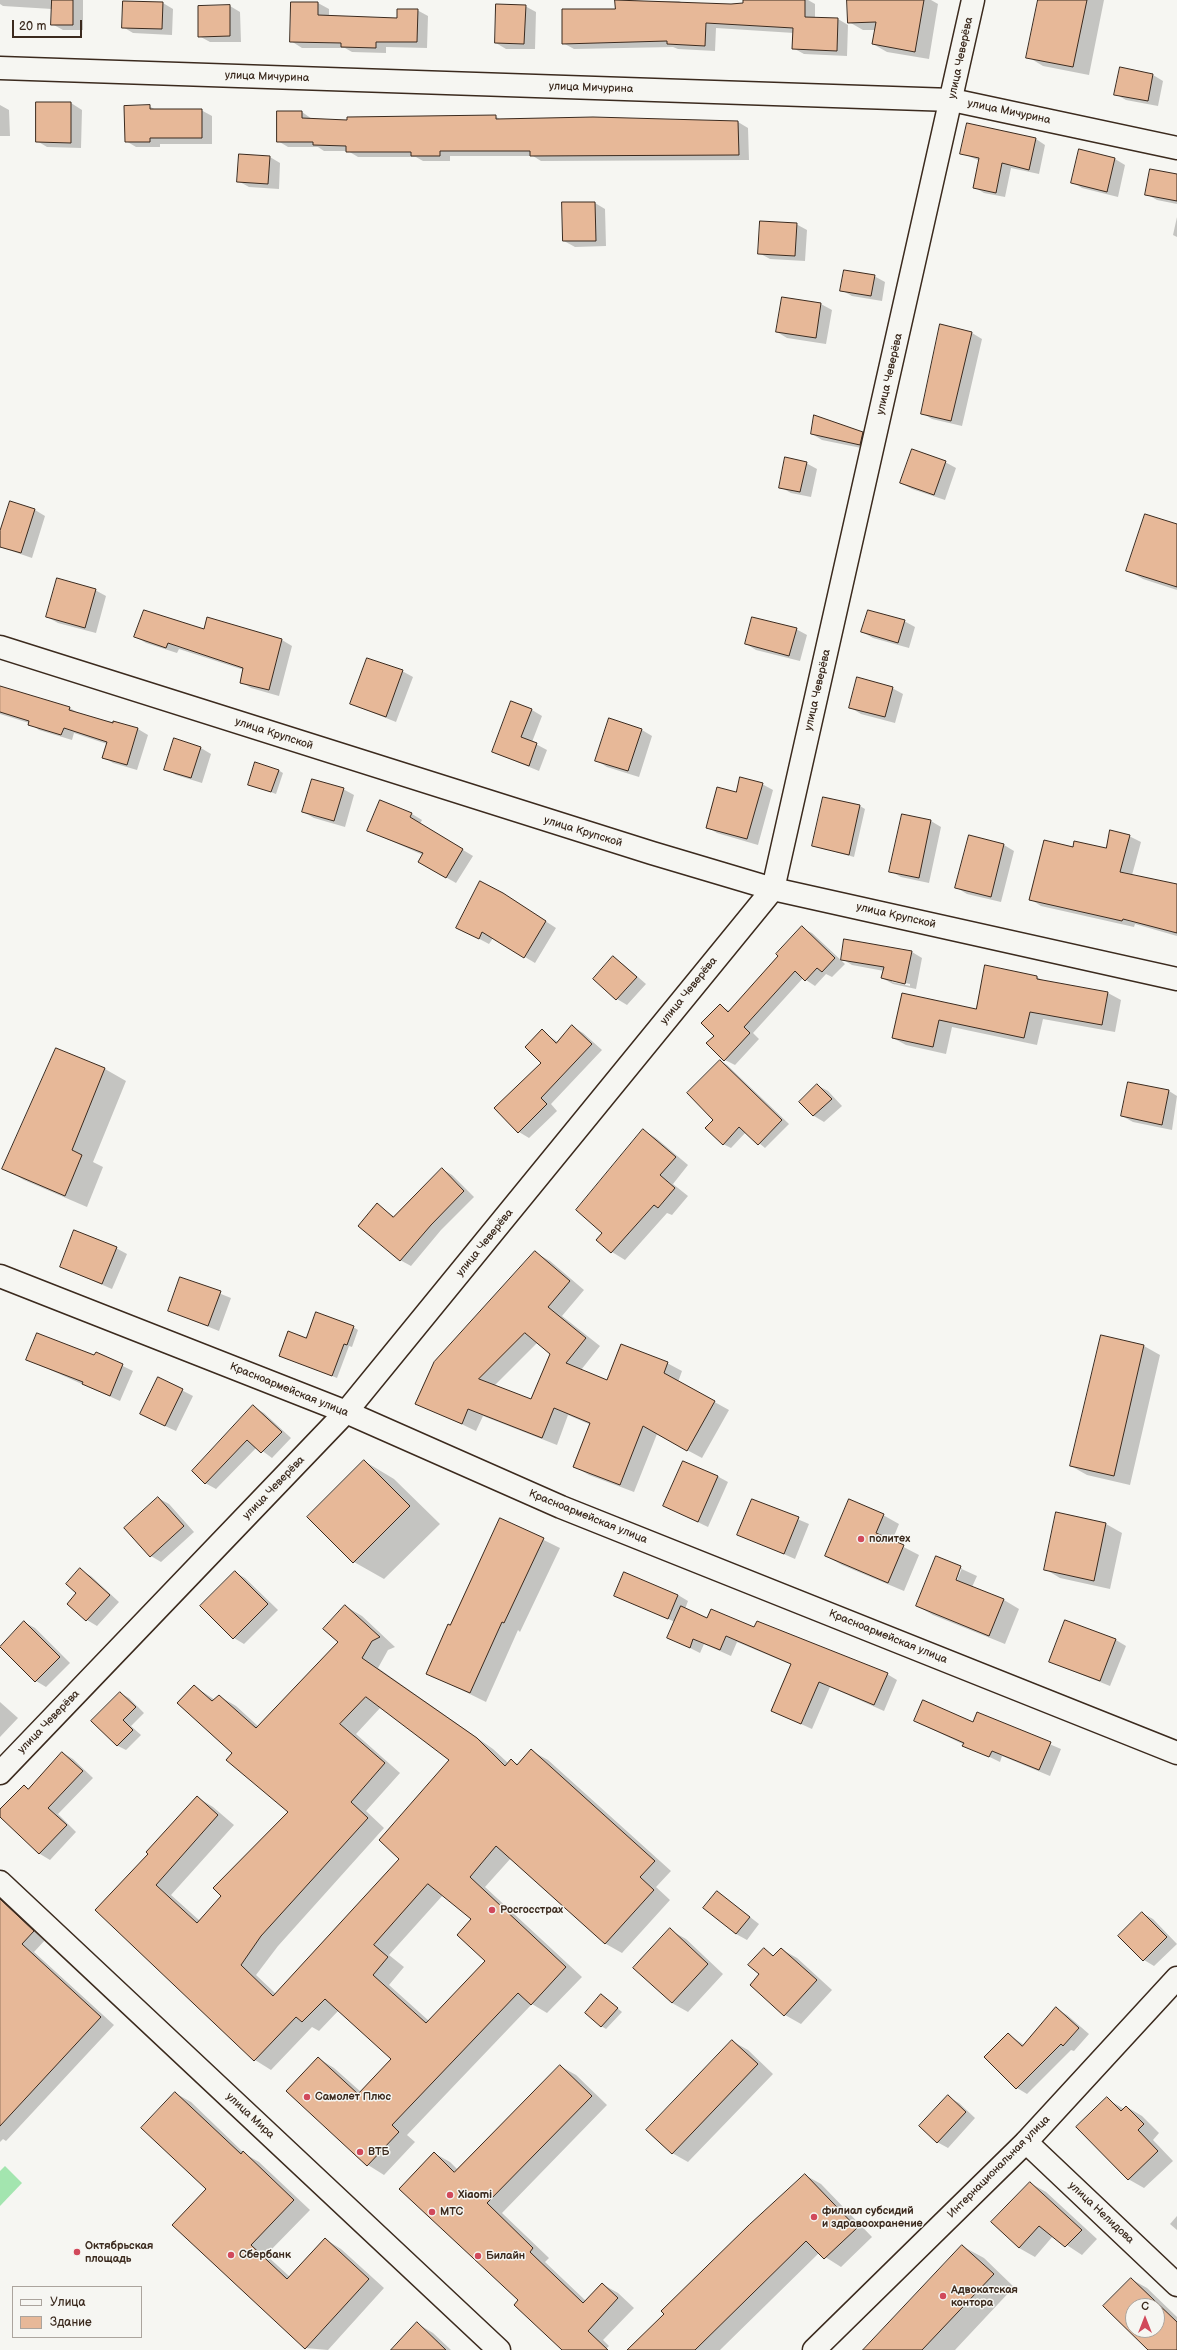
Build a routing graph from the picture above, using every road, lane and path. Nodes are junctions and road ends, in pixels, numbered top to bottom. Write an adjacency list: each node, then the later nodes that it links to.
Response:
1 (973, 0): 3 (street, улица Чеверёва)
2 (0, 68): 3 (street, улица Мичурина)
3 (952, 100): 4 (street, улица Мичурина); 6 (street, улица Чеверёва)
4 (1177, 148)
5 (0, 647): 6 (street, улица Крупской)
6 (773, 889): 7 (street, улица Крупской); 9 (street, улица Чеверёва)
7 (1177, 979)
8 (0, 1276): 9 (street, Красноармейская улица)
9 (346, 1412): 10 (street, Красноармейская улица); 11 (street, улица Чеверёва)
10 (1177, 1752)
11 (0, 1773)
12 (0, 1882): 16 (street, улица Мира)
13 (1177, 1978): 14 (street, Интернациональная улица)
14 (1026, 2142): 15 (street, улица Нелидова); 17 (street, Интернациональная улица)
15 (1177, 2285)
16 (499, 2350)
17 (814, 2350)

